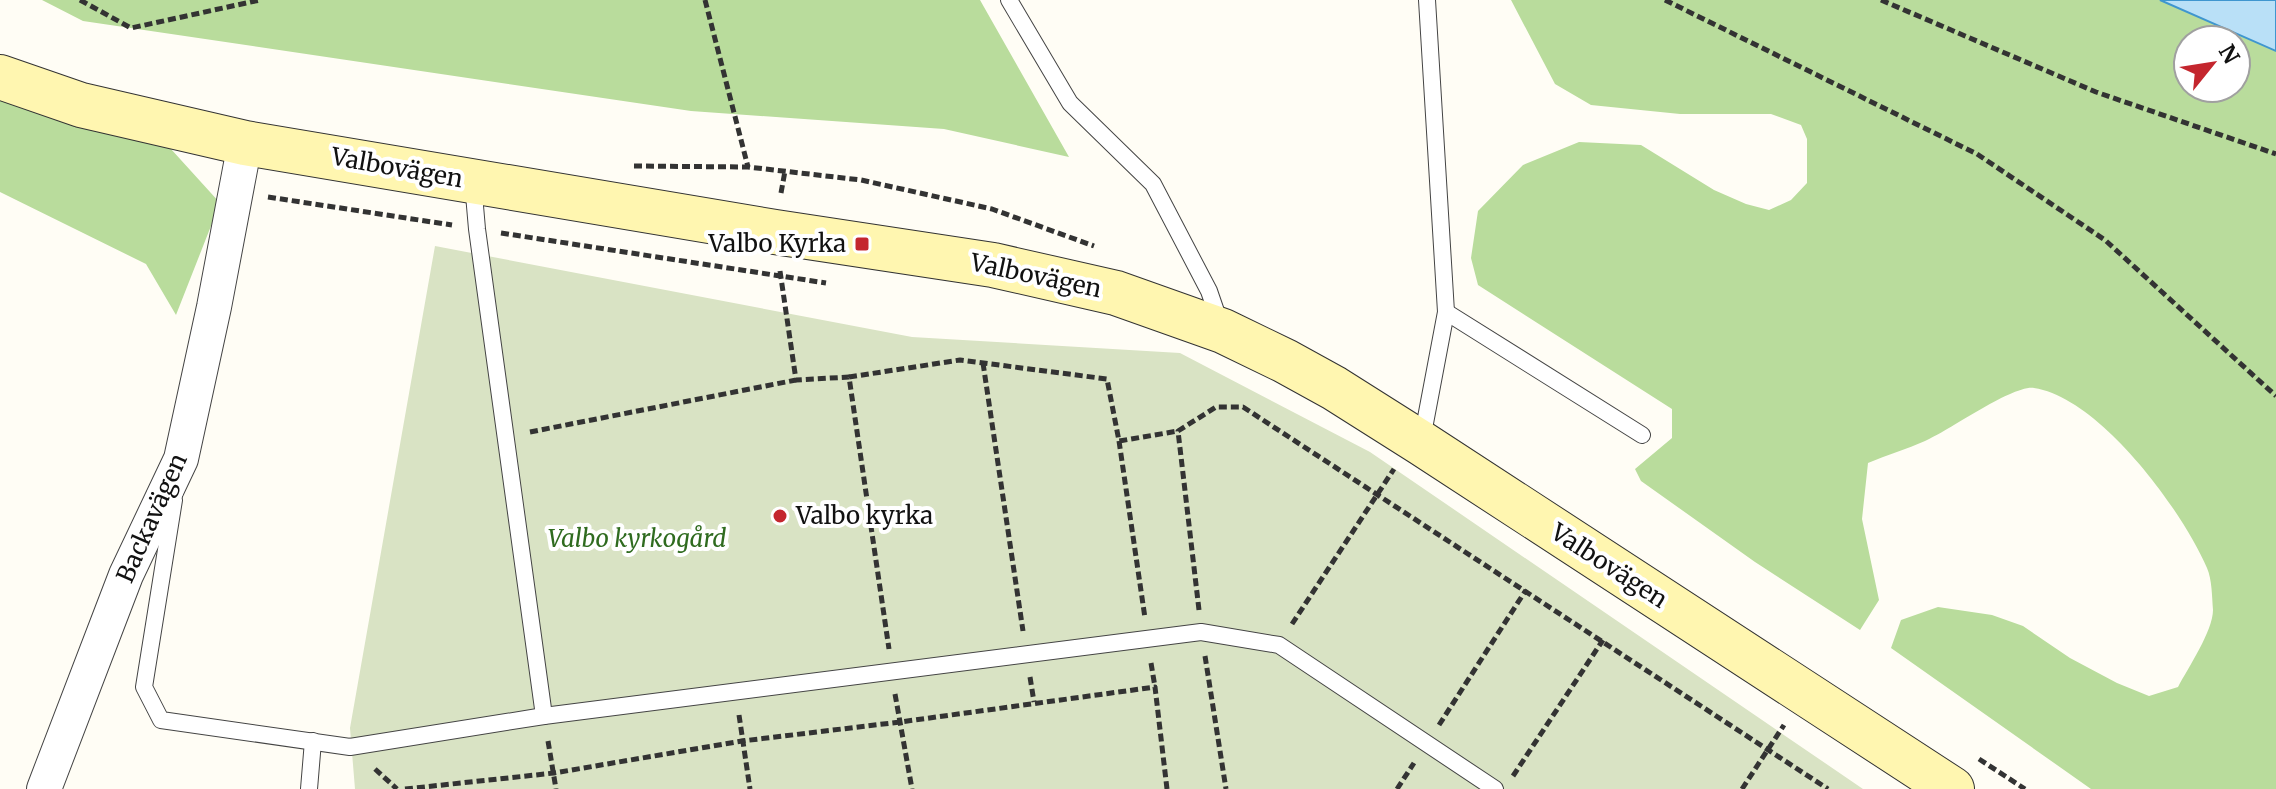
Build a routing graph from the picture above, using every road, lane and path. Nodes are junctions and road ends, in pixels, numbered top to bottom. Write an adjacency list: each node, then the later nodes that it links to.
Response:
1 (80, 0): 2 (path)
2 (260, 0)
3 (705, 0): 11 (path)
4 (1009, 0): 20 (lane)
5 (1427, 0): 19 (lane)
6 (1665, 0): 24 (path)
7 (1881, 0): 10 (path)
8 (0, 77): 9 (main road, Valbovägen)
9 (245, 143): 13 (main road, Valbovägen); 14 (street, Backavägen)
10 (2276, 154)
11 (748, 167)
12 (785, 171): 16 (path)
13 (473, 181): 15 (lane); 16 (main road, Valbovägen)
14 (236, 192): 15 (path); 30 (street, Backavägen)
15 (477, 229): 17 (path); 27 (lane)
16 (775, 232): 17 (path); 20 (main road, Valbovägen)
17 (781, 277): 18 (path); 23 (path)
18 (826, 283)
19 (1446, 312): 26 (lane); 29 (lane)
20 (1223, 331): 29 (main road, Valbovägen)
21 (983, 363): 22 (path); 28 (path); 37 (path)
22 (849, 377): 23 (path); 38 (path)
23 (796, 380): 27 (path)
24 (2276, 396)
25 (1178, 431): 28 (path); 31 (path); 33 (path)
26 (1642, 435)
27 (507, 437): 42 (lane)
28 (1119, 441): 34 (path)
29 (1410, 451): 31 (path); 62 (main road, Valbovägen)
30 (181, 459): 45 (lane); 51 (street, Backavägen)
31 (1377, 493): 32 (path); 36 (path)
32 (1526, 590): 35 (path); 47 (path)
33 (1201, 632): 34 (lane); 36 (lane); 58 (path)
34 (1148, 639): 37 (lane); 39 (path)
35 (1603, 640): 48 (path); 50 (path)
36 (1279, 645): 47 (lane)
37 (1027, 655): 38 (lane); 41 (path)
38 (892, 672): 40 (lane); 43 (path)
39 (1155, 687): 41 (path); 57 (path)
40 (735, 692): 42 (lane); 46 (path)
41 (1034, 702): 43 (path)
42 (544, 716): 45 (lane); 49 (path)
43 (900, 722): 46 (path); 56 (path)
44 (1784, 725): 48 (path)
45 (313, 741): 52 (lane)
46 (742, 741): 49 (path); 55 (path)
47 (1427, 743): 59 (lane)
48 (1767, 750): 60 (path); 61 (path)
49 (554, 773): 53 (path); 54 (path)
50 (1513, 777)
51 (44, 789)
52 (309, 789)
53 (405, 789)
54 (556, 789)
55 (750, 789)
56 (912, 789)
57 (1167, 789)
58 (1226, 789)
59 (1495, 789)
60 (1742, 789)
61 (1828, 789)
62 (1952, 789)

